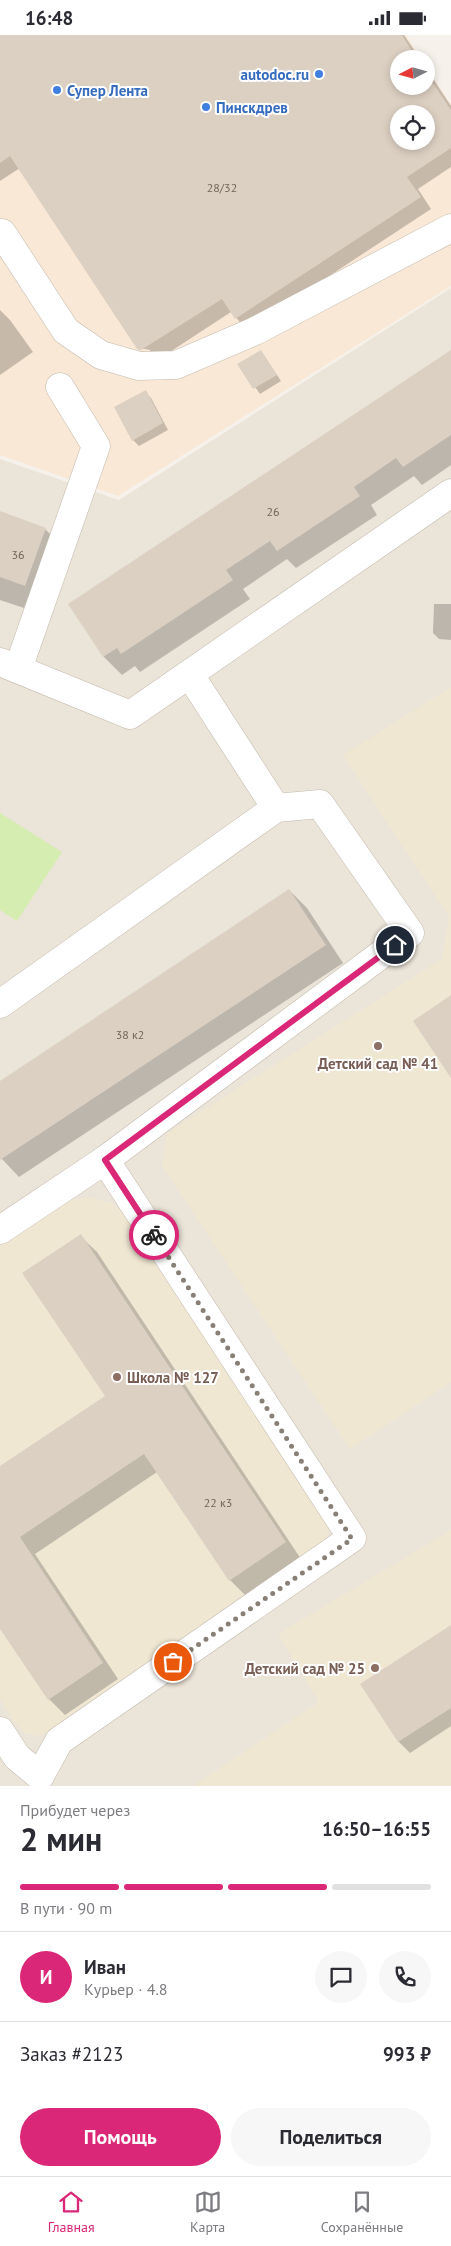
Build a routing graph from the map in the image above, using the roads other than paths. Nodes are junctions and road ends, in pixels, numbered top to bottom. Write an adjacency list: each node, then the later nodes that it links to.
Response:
1 (451, 228): 2 (lane)
2 (0, 234)
3 (60, 387): 5 (lane)
4 (451, 493): 6 (lane)
5 (9, 666): 6 (lane)
6 (190, 675): 7 (lane)
7 (276, 808): 8 (lane); 9 (lane)
8 (0, 1004)
9 (105, 1160): 10 (lane); 12 (lane)
10 (0, 1230)
11 (0, 1731): 12 (lane)
12 (44, 1783)

